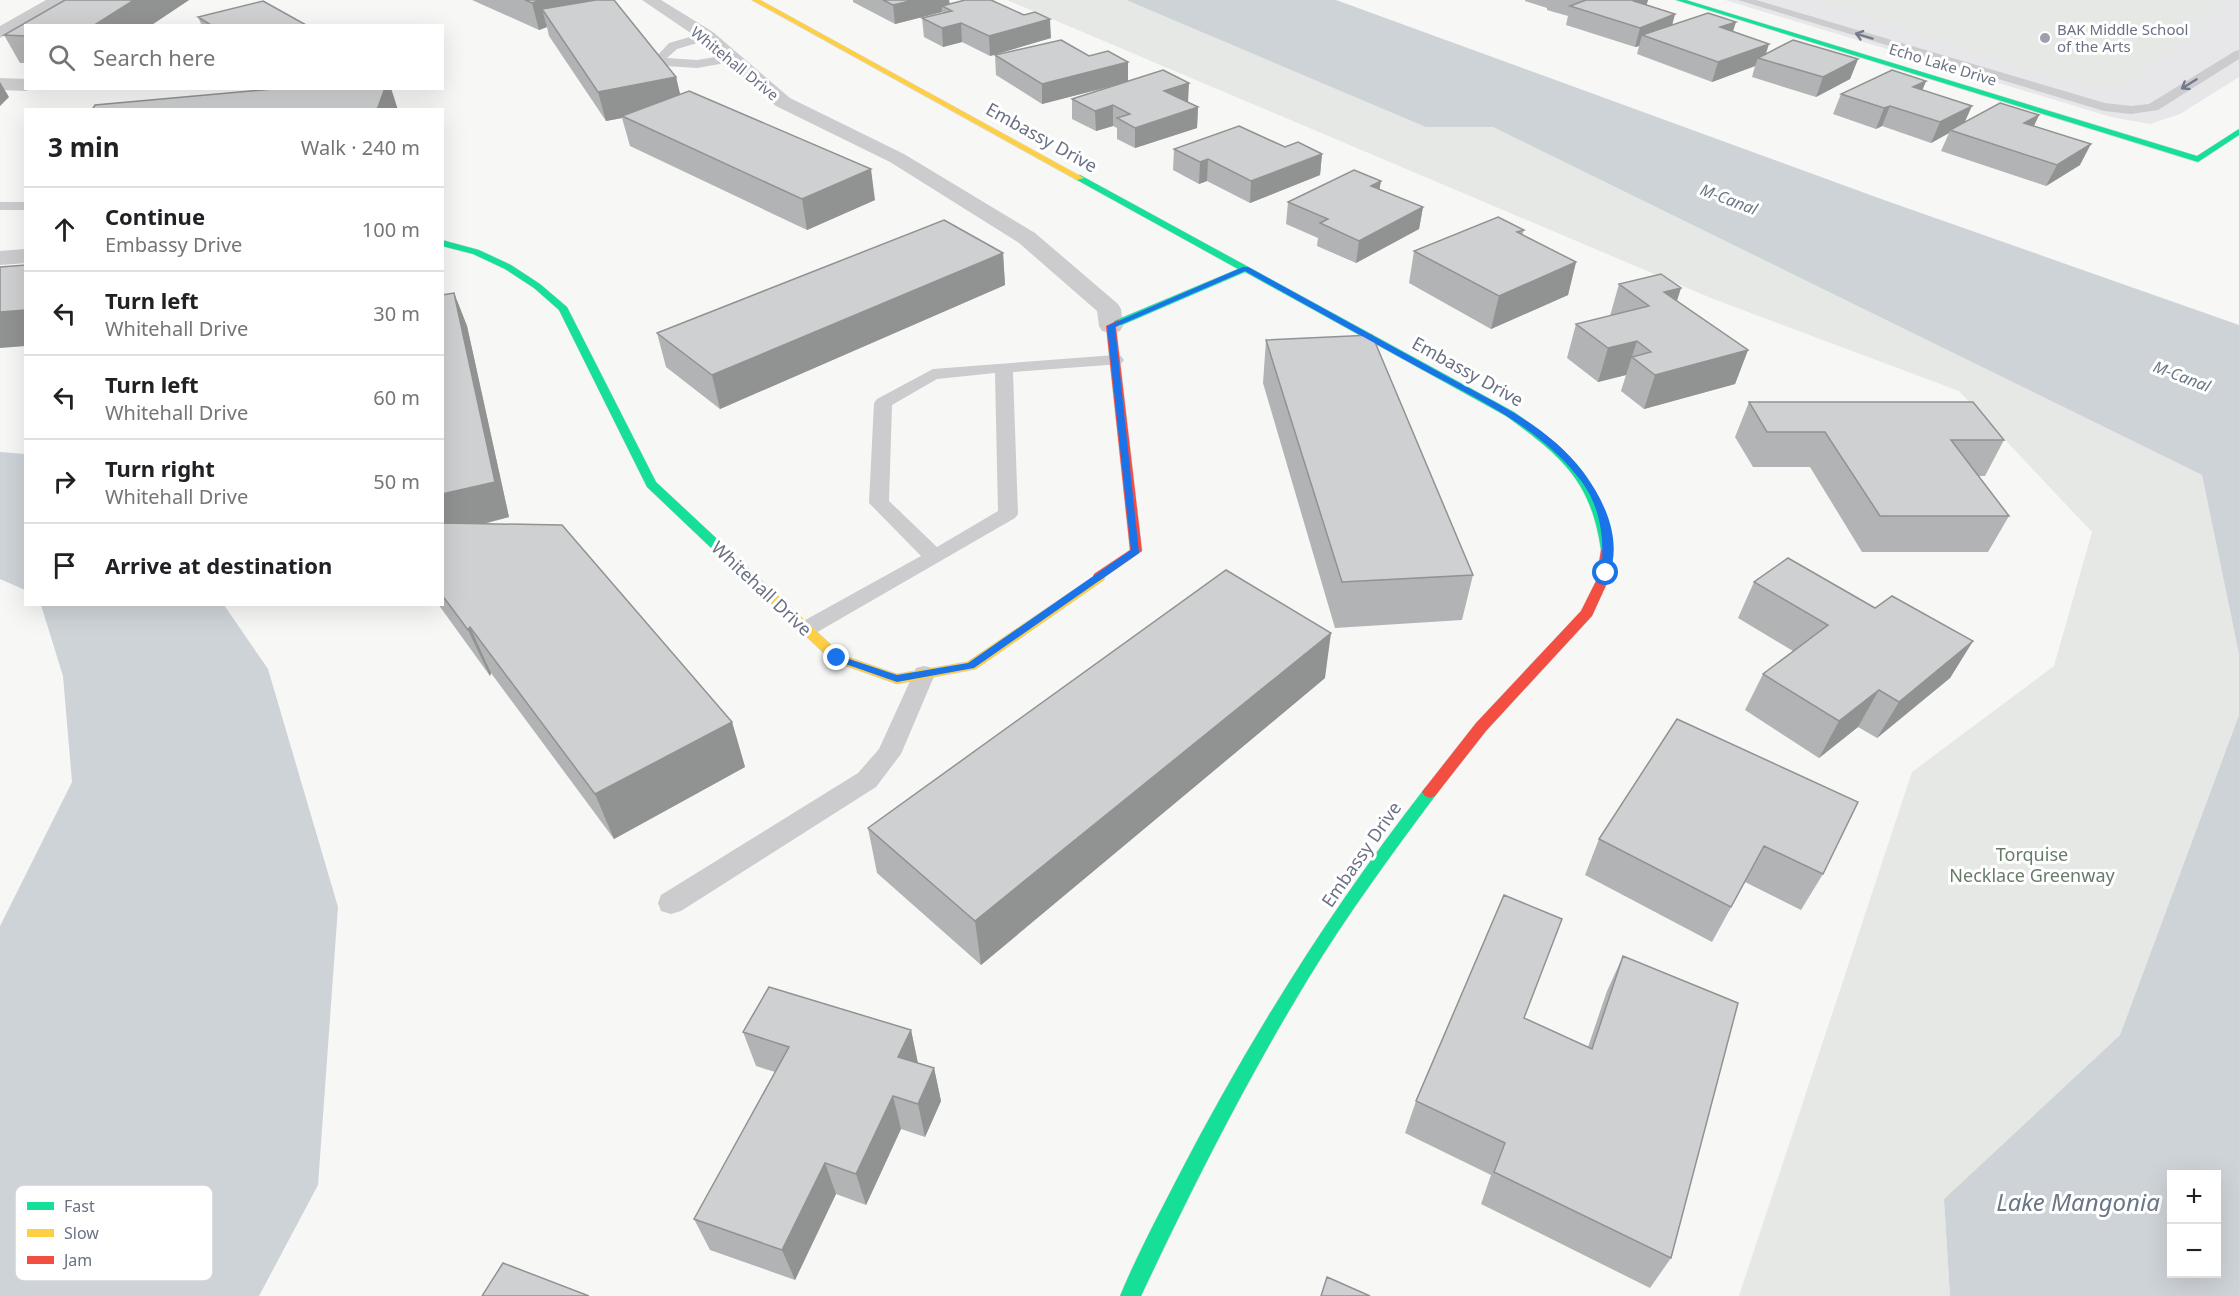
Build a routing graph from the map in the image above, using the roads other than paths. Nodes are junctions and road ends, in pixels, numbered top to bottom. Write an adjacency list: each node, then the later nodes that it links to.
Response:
1 (58, 0): 6 (street)
2 (650, 0): 7 (street, Whitehall Drive)
3 (755, 0): 18 (street, Embassy Drive)
4 (1679, 0): 12 (street, Echo Lake Drive)
5 (1744, 0): 8 (lane, one-way to 5)
6 (0, 33)
7 (707, 36): 9 (street, Whitehall Drive); 9 (lane)
8 (2239, 54)
9 (733, 58): 19 (street, Whitehall Drive)
10 (0, 84): 11 (street)
11 (24, 85)
12 (2239, 131)
13 (0, 206): 14 (lane)
14 (24, 206)
15 (444, 244): 23 (street, Whitehall Drive)
16 (24, 256): 17 (street)
17 (0, 258)
18 (1245, 269): 19 (street); 26 (street, Embassy Drive)
19 (1111, 326): 20 (street, Whitehall Drive)
20 (1115, 360): 21 (lane); 24 (street, Whitehall Drive)
21 (1004, 367): 22 (lane); 22 (lane)
22 (935, 557): 23 (lane)
23 (806, 629): 24 (street, Whitehall Drive)
24 (924, 674): 25 (lane)
25 (672, 903)
26 (1130, 1296)

